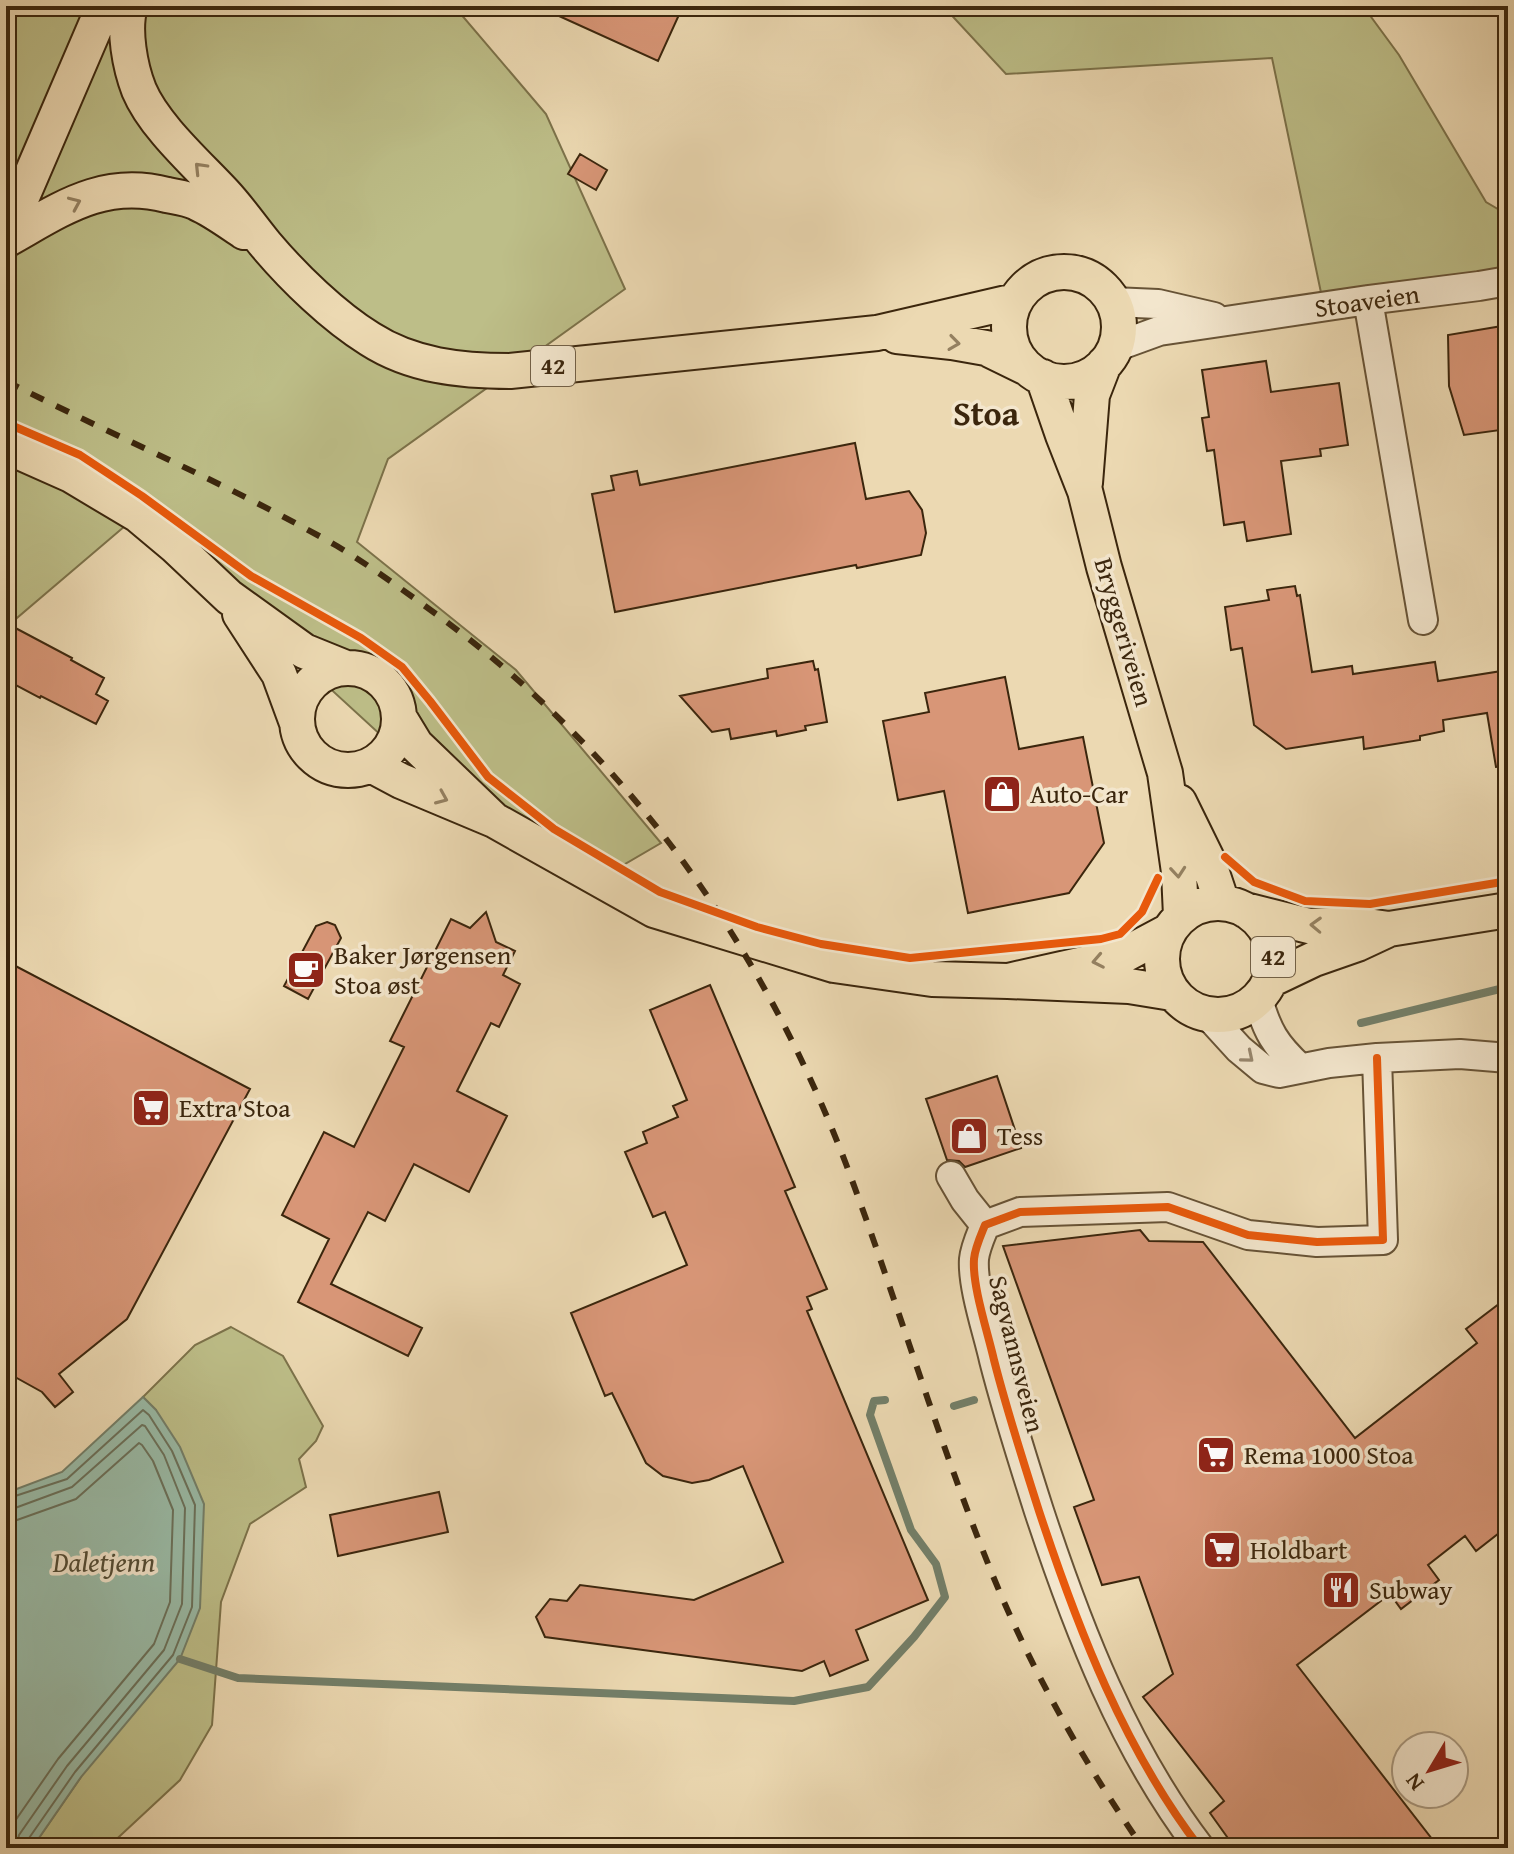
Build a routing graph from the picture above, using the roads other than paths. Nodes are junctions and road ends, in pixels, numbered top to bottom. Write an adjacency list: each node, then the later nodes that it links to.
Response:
1 (104, 6): 3 (main road)
2 (130, 6): 5 (main road, 42, one-way to 2)
3 (6, 234)
4 (6, 240): 5 (main road, 42, one-way to 5)
5 (269, 248): 11 (main road, 42)
6 (1508, 281): 7 (street, Stoaveien)
7 (1368, 300): 10 (street, Stoaveien); 17 (street)
8 (1015, 301): 9 (main road, 42); 11 (main road, 42); 13 (main road, 42)
9 (1113, 302): 10 (street, Stoaveien); 12 (main road, 42)
10 (1227, 320): 12 (street, Stoaveien)
11 (877, 333): 13 (main road, 42, one-way to 13)
12 (1110, 356): 13 (main road, 42); 15 (main road, Bryggeriveien / 42)
13 (1035, 372): 15 (main road, Bryggeriveien / 42)
14 (6, 446): 16 (main road)
15 (1085, 491): 22 (main road, Bryggeriveien / 42)
16 (229, 597): 18 (main road); 20 (main road)
17 (1423, 620)
18 (346, 668): 19 (main road); 20 (main road)
19 (399, 717): 21 (main road); 23 (main road)
20 (297, 723): 21 (main road)
21 (371, 765): 23 (main road, one-way to 23)
22 (1165, 773): 24 (main road, Bryggeriveien / 42); 26 (main road, Bryggeriveien / 42, one-way to 26)
23 (494, 820): 28 (main road)
24 (1234, 907): 26 (main road); 27 (main road, one-way to 24); 29 (main road, 42)
25 (1508, 910): 27 (main road)
26 (1175, 924): 28 (main road, one-way to 28); 30 (main road, 42)
27 (1389, 929): 29 (main road)
28 (1008, 981): 30 (main road)
29 (1264, 990): 31 (main road, 42); 34 (street)
30 (1172, 993): 31 (main road)
31 (1208, 1015): 34 (street, one-way to 34)
32 (1377, 1058): 33 (street); 34 (street); 36 (street)
33 (1508, 1058)
34 (1300, 1068)
35 (951, 1176): 36 (street)
36 (985, 1225): 37 (street, Sagvannsveien)
37 (1200, 1848)

